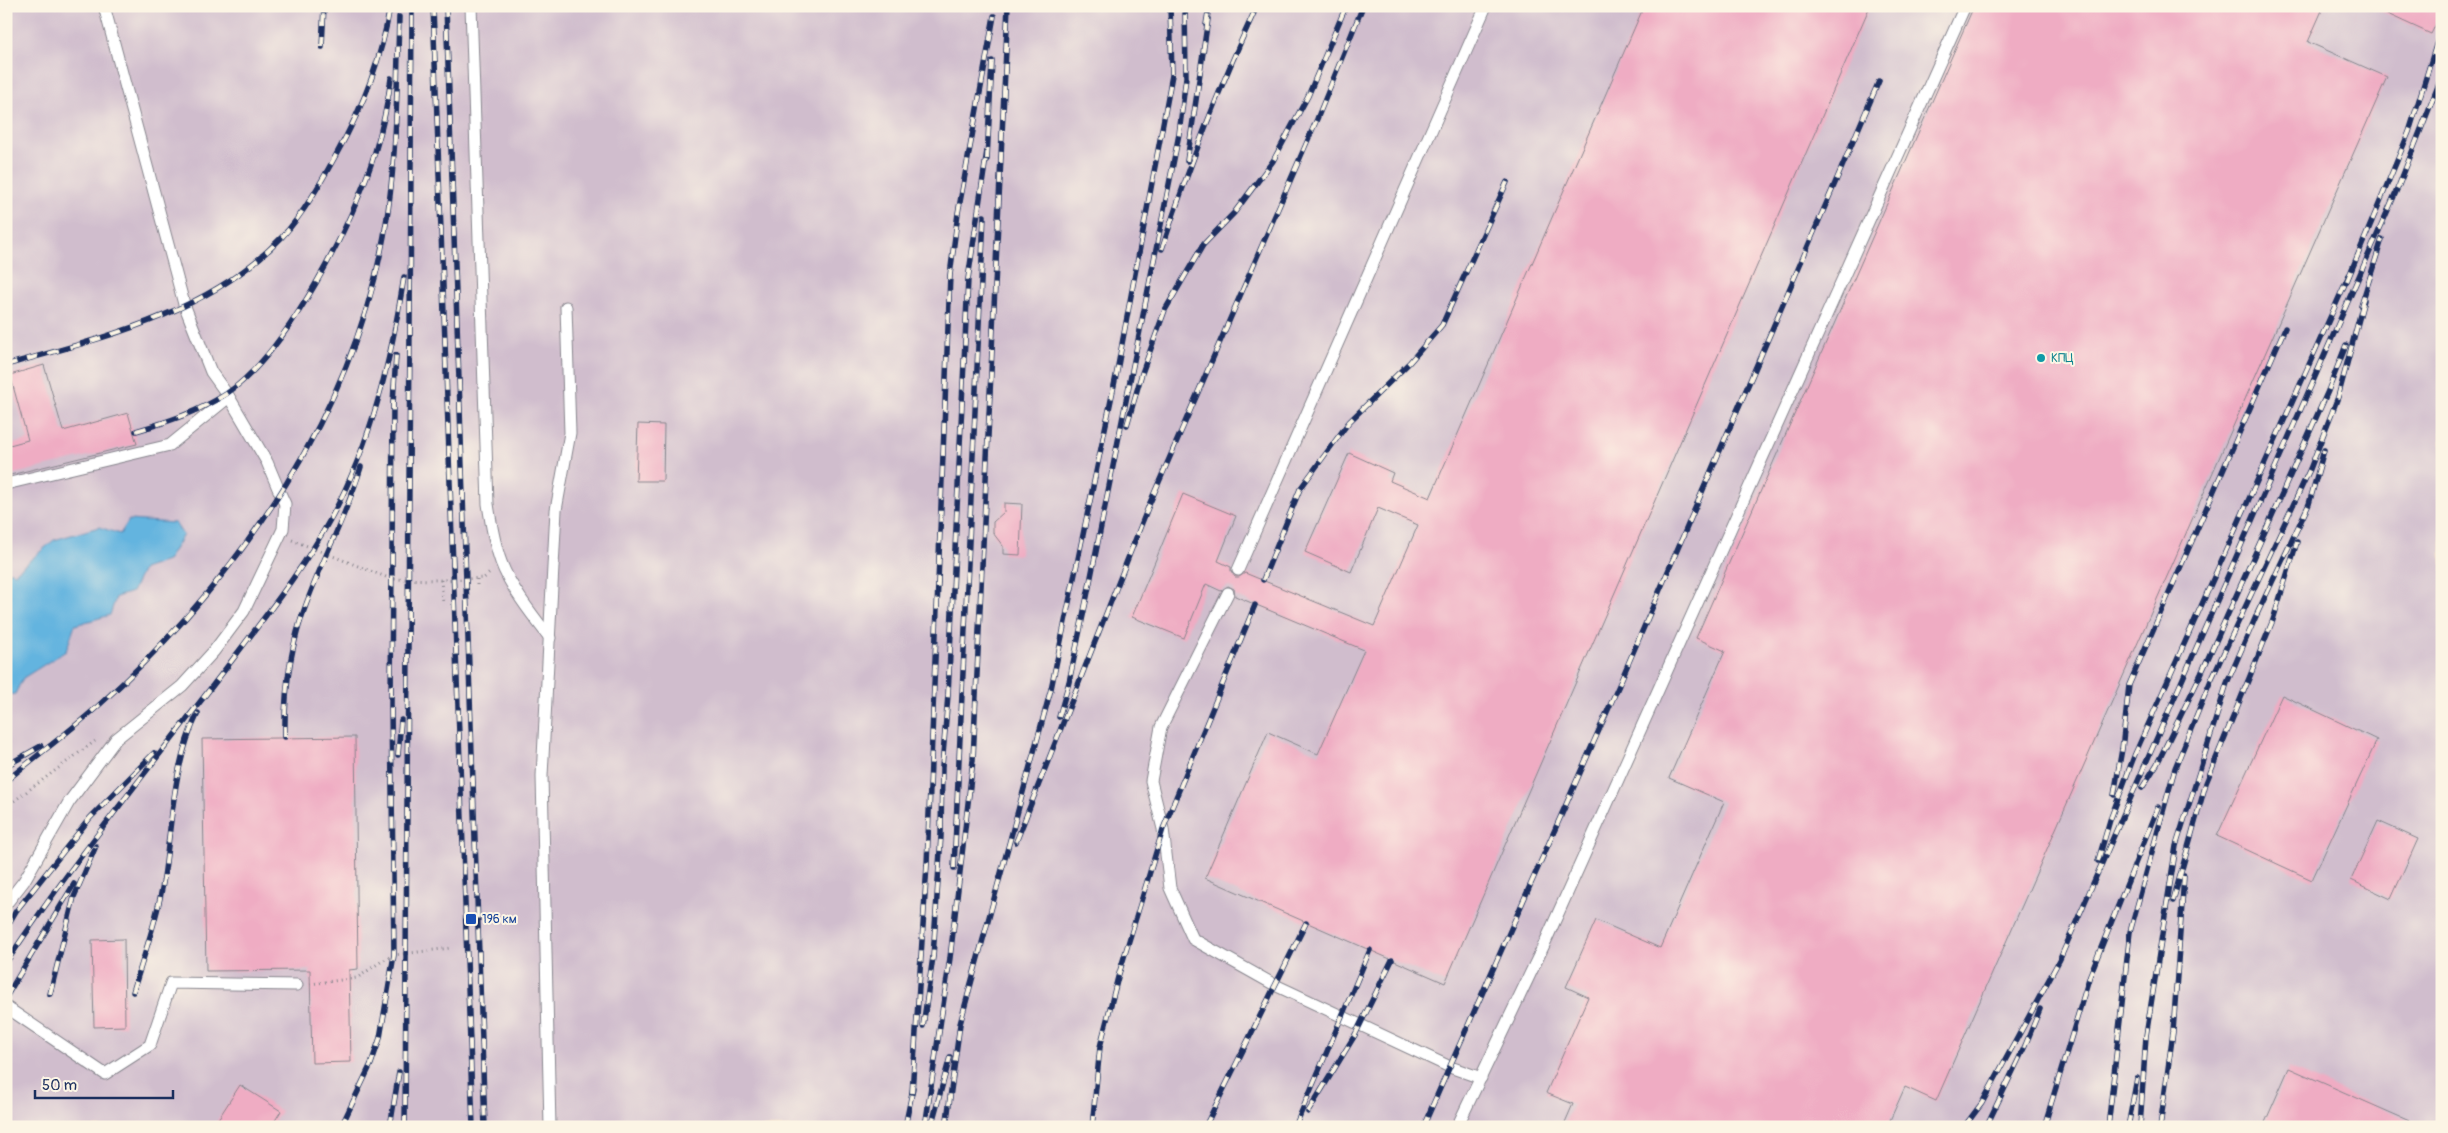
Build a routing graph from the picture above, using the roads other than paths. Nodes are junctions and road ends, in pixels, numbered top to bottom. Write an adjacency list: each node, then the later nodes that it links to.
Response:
1 (104, 6): 6 (lane)
2 (471, 6): 10 (lane)
3 (1486, 6): 8 (lane)
4 (1965, 6): 14 (lane)
5 (566, 307): 10 (lane)
6 (229, 397): 7 (lane); 11 (lane)
7 (6, 484)
8 (1238, 570)
9 (1228, 593): 14 (lane)
10 (550, 638): 15 (lane)
11 (6, 904)
12 (297, 985): 13 (lane)
13 (6, 1007)
14 (1480, 1078): 16 (lane)
15 (550, 1127)
16 (1457, 1127)

